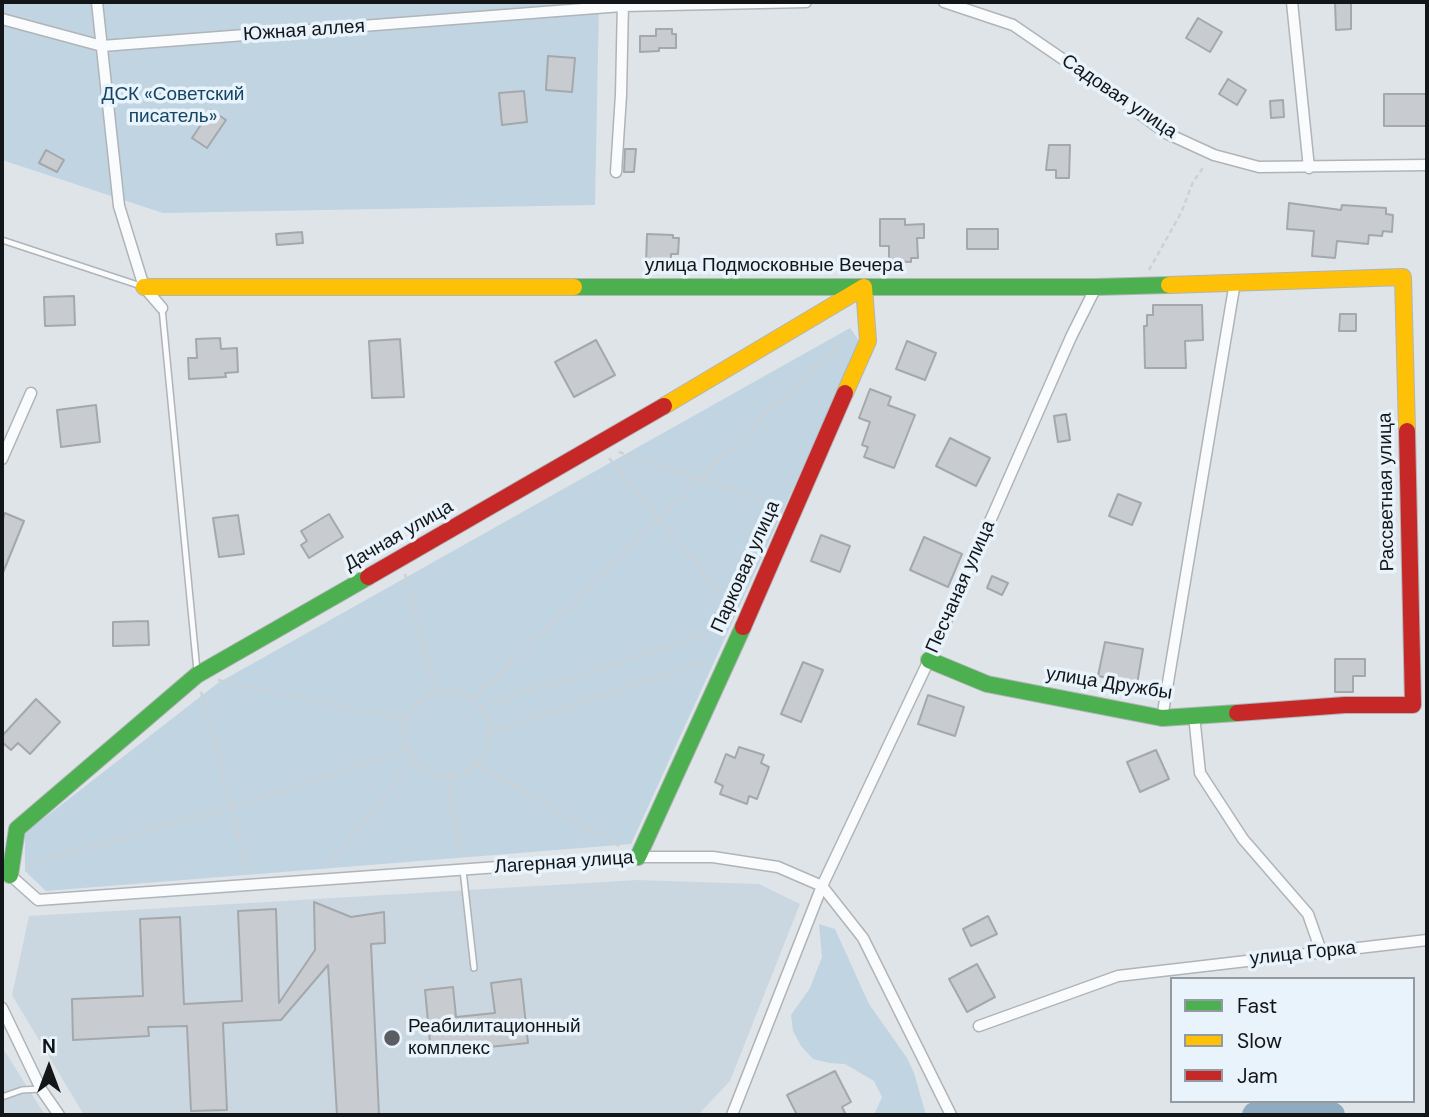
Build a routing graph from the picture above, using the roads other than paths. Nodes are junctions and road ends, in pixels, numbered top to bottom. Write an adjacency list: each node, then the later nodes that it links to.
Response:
1 (97, 2): 7 (street)
2 (806, 2): 5 (street)
3 (944, 2): 9 (street, Садовая улица)
4 (1293, 2): 9 (street)
5 (622, 4): 7 (street, Южная аллея); 10 (street)
6 (2, 19): 7 (street, Южная аллея)
7 (102, 46): 15 (street)
8 (1427, 165): 9 (street, Садовая улица)
9 (1309, 168)
10 (617, 172)
11 (2, 240): 15 (lane)
12 (1404, 277): 13 (street, улица Подмосковные Вечера); 22 (street, Рассветная улица)
13 (1235, 282): 14 (street, улица Подмосковные Вечера); 24 (street)
14 (1097, 287): 16 (street, улица Подмосковные Вечера); 20 (street, Песчаная улица)
15 (144, 288): 16 (street, улица Подмосковные Вечера); 17 (street)
16 (864, 288): 21 (street, Дачная улица); 25 (street, Парковая улица)
17 (162, 308): 21 (lane)
18 (31, 393): 19 (street)
19 (2, 459)
20 (929, 660): 24 (street, улица Дружбы); 28 (street, Песчаная улица)
21 (197, 675): 27 (street, Дачная улица)
22 (1413, 705): 23 (street, улица Дружбы)
23 (1194, 715): 24 (street, улица Дружбы); 30 (street)
24 (1162, 718)
25 (638, 857): 26 (street, Лагерная улица); 28 (street, Лагерная улица)
26 (463, 870): 27 (street, Лагерная улица); 31 (lane)
27 (6, 875)
28 (822, 887): 37 (street, Песчаная улица); 38 (street, Лагерная улица)
29 (1427, 940): 30 (street, улица Горка)
30 (1321, 951): 33 (street, улица Горка)
31 (474, 968)
32 (2, 1008): 34 (street)
33 (979, 1026)
34 (41, 1089): 35 (lane); 36 (street)
35 (2, 1097)
36 (60, 1115)
37 (732, 1115)
38 (951, 1115)

